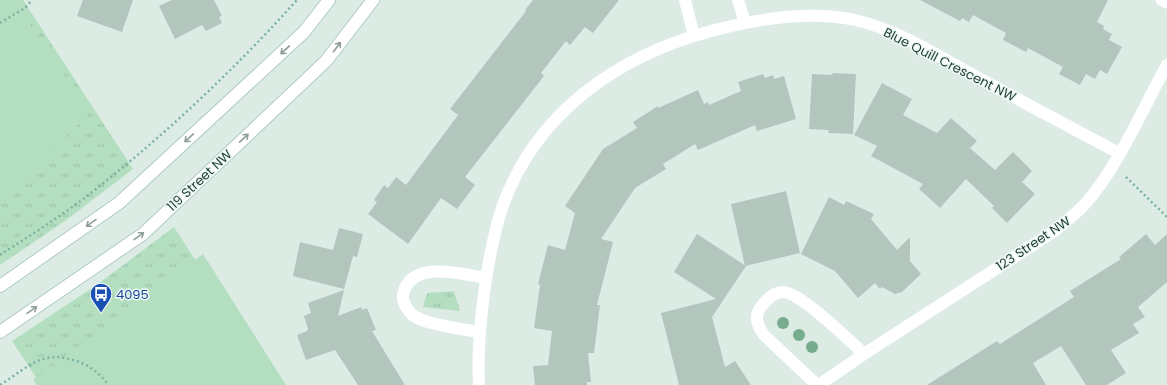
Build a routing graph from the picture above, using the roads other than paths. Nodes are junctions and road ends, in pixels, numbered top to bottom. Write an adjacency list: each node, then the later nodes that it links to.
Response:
1 (329, 0): 12 (street, one-way to 12)
2 (373, 0): 13 (street, 119 Street NW, one-way to 2)
3 (685, 0): 8 (street)
4 (738, 0): 7 (street)
5 (1161, 0): 6 (lane)
6 (1167, 3)
7 (744, 22): 8 (street, Blue Quill Crescent NW); 10 (street, Blue Quill Crescent NW)
8 (694, 36): 11 (street, Blue Quill Crescent NW)
9 (1167, 65): 10 (street, 123 Street NW)
10 (1119, 153): 15 (street, 123 Street NW)
11 (486, 278): 14 (street, Blue Quill Crescent NW); 14 (street)
12 (0, 286)
13 (0, 332)
14 (479, 332): 16 (street, Blue Quill Crescent NW)
15 (864, 354): 17 (street, 123 Street NW); 17 (street, 123 Street NW)
16 (479, 385)
17 (818, 385)

